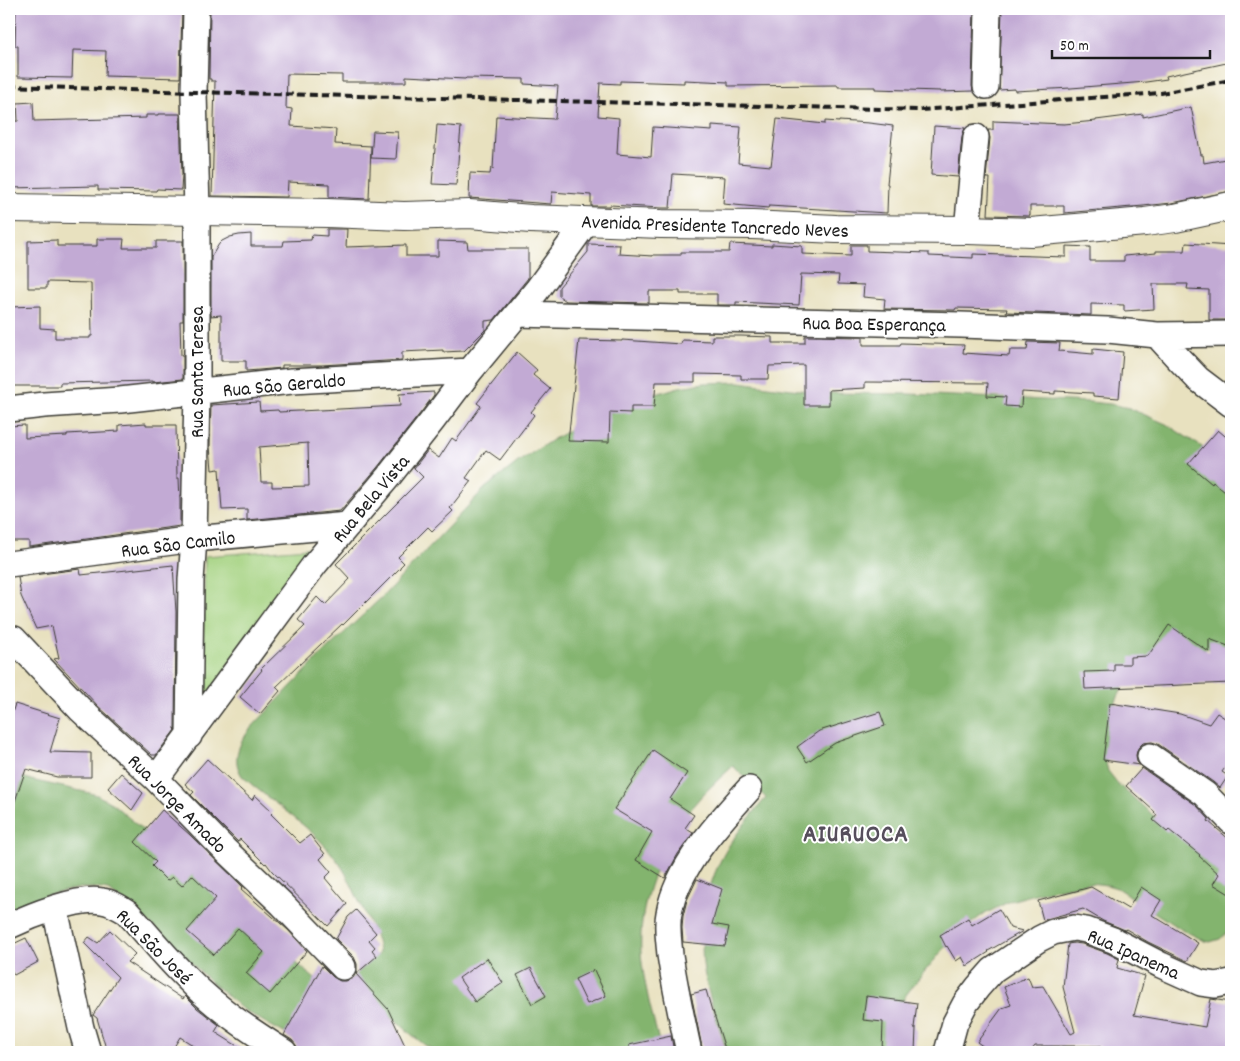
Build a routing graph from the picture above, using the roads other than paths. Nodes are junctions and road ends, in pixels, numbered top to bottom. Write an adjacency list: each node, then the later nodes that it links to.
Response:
1 (196, 9): 7 (street, Rua Santa Teresa)
2 (988, 9): 3 (street)
3 (986, 86)
4 (976, 137): 9 (street)
5 (1231, 206): 9 (street, Avenida Presidente Tancredo Neves)
6 (9, 208): 7 (street, Avenida Presidente Tancredo Neves)
7 (197, 212): 8 (street, Avenida Presidente Tancredo Neves); 14 (street, Rua Santa Teresa)
8 (588, 221): 9 (street, Avenida Presidente Tancredo Neves); 10 (street, Rua Bela Vista)
9 (967, 230)
10 (517, 314): 12 (street, Rua Boa Esperança); 13 (street, Rua Bela Vista)
11 (1231, 334): 12 (street, Rua Boa Esperança)
12 (1157, 335): 15 (street)
13 (470, 371): 14 (street, Rua São Geraldo); 17 (street, Rua Bela Vista)
14 (197, 391): 16 (street, Rua São Geraldo); 18 (street, Rua Santa Teresa)
15 (1231, 404)
16 (9, 409)
17 (348, 525): 18 (street, Rua São Camilo); 21 (street, Rua Bela Vista)
18 (194, 540): 19 (street, Rua São Camilo); 21 (street, Rua Santa Teresa)
19 (9, 564)
20 (11, 639): 23 (street, Rua Jorge Amado)
21 (189, 736): 23 (street, Rua Bela Vista)
22 (1150, 756): 25 (street)
23 (156, 779): 28 (street, Rua Jorge Amado)
24 (749, 790): 32 (street)
25 (1230, 817)
26 (55, 909): 27 (street, Rua São José); 30 (street); 31 (street, Rua São José)
27 (9, 926)
28 (343, 967)
29 (1231, 982): 33 (street, Rua Ipanema)
30 (88, 1052)
31 (284, 1052)
32 (689, 1052)
33 (947, 1052)

